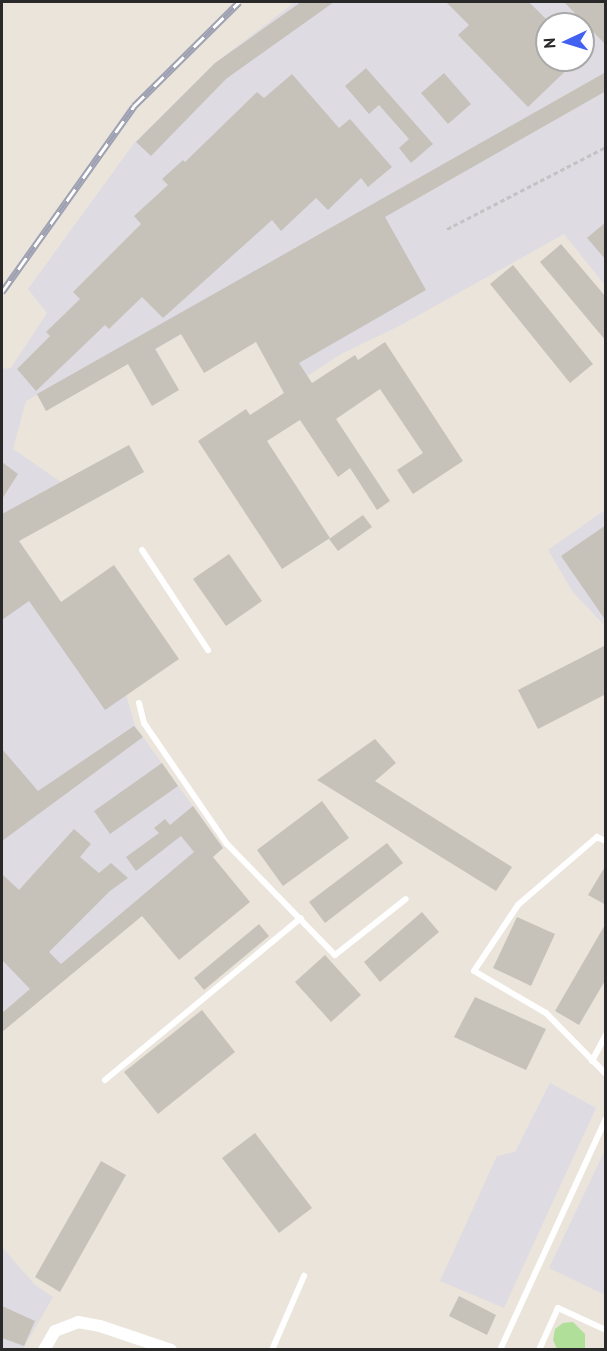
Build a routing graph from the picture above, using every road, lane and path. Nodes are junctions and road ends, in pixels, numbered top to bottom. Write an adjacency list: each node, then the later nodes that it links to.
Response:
1 (606, 147): 2 (path)
2 (447, 229)
3 (142, 550): 4 (lane)
4 (208, 650)
5 (139, 703): 8 (lane)
6 (606, 841): 10 (lane)
7 (406, 899): 8 (lane)
8 (301, 918): 12 (lane)
9 (606, 1035): 10 (lane)
10 (592, 1061): 11 (lane)
11 (606, 1074)
12 (105, 1080)
13 (606, 1119): 19 (lane)
14 (304, 1276): 18 (lane)
15 (606, 1330): 20 (lane)
16 (44, 1350): 17 (street)
17 (171, 1350)
18 (272, 1350)
19 (500, 1350)
20 (539, 1350)

